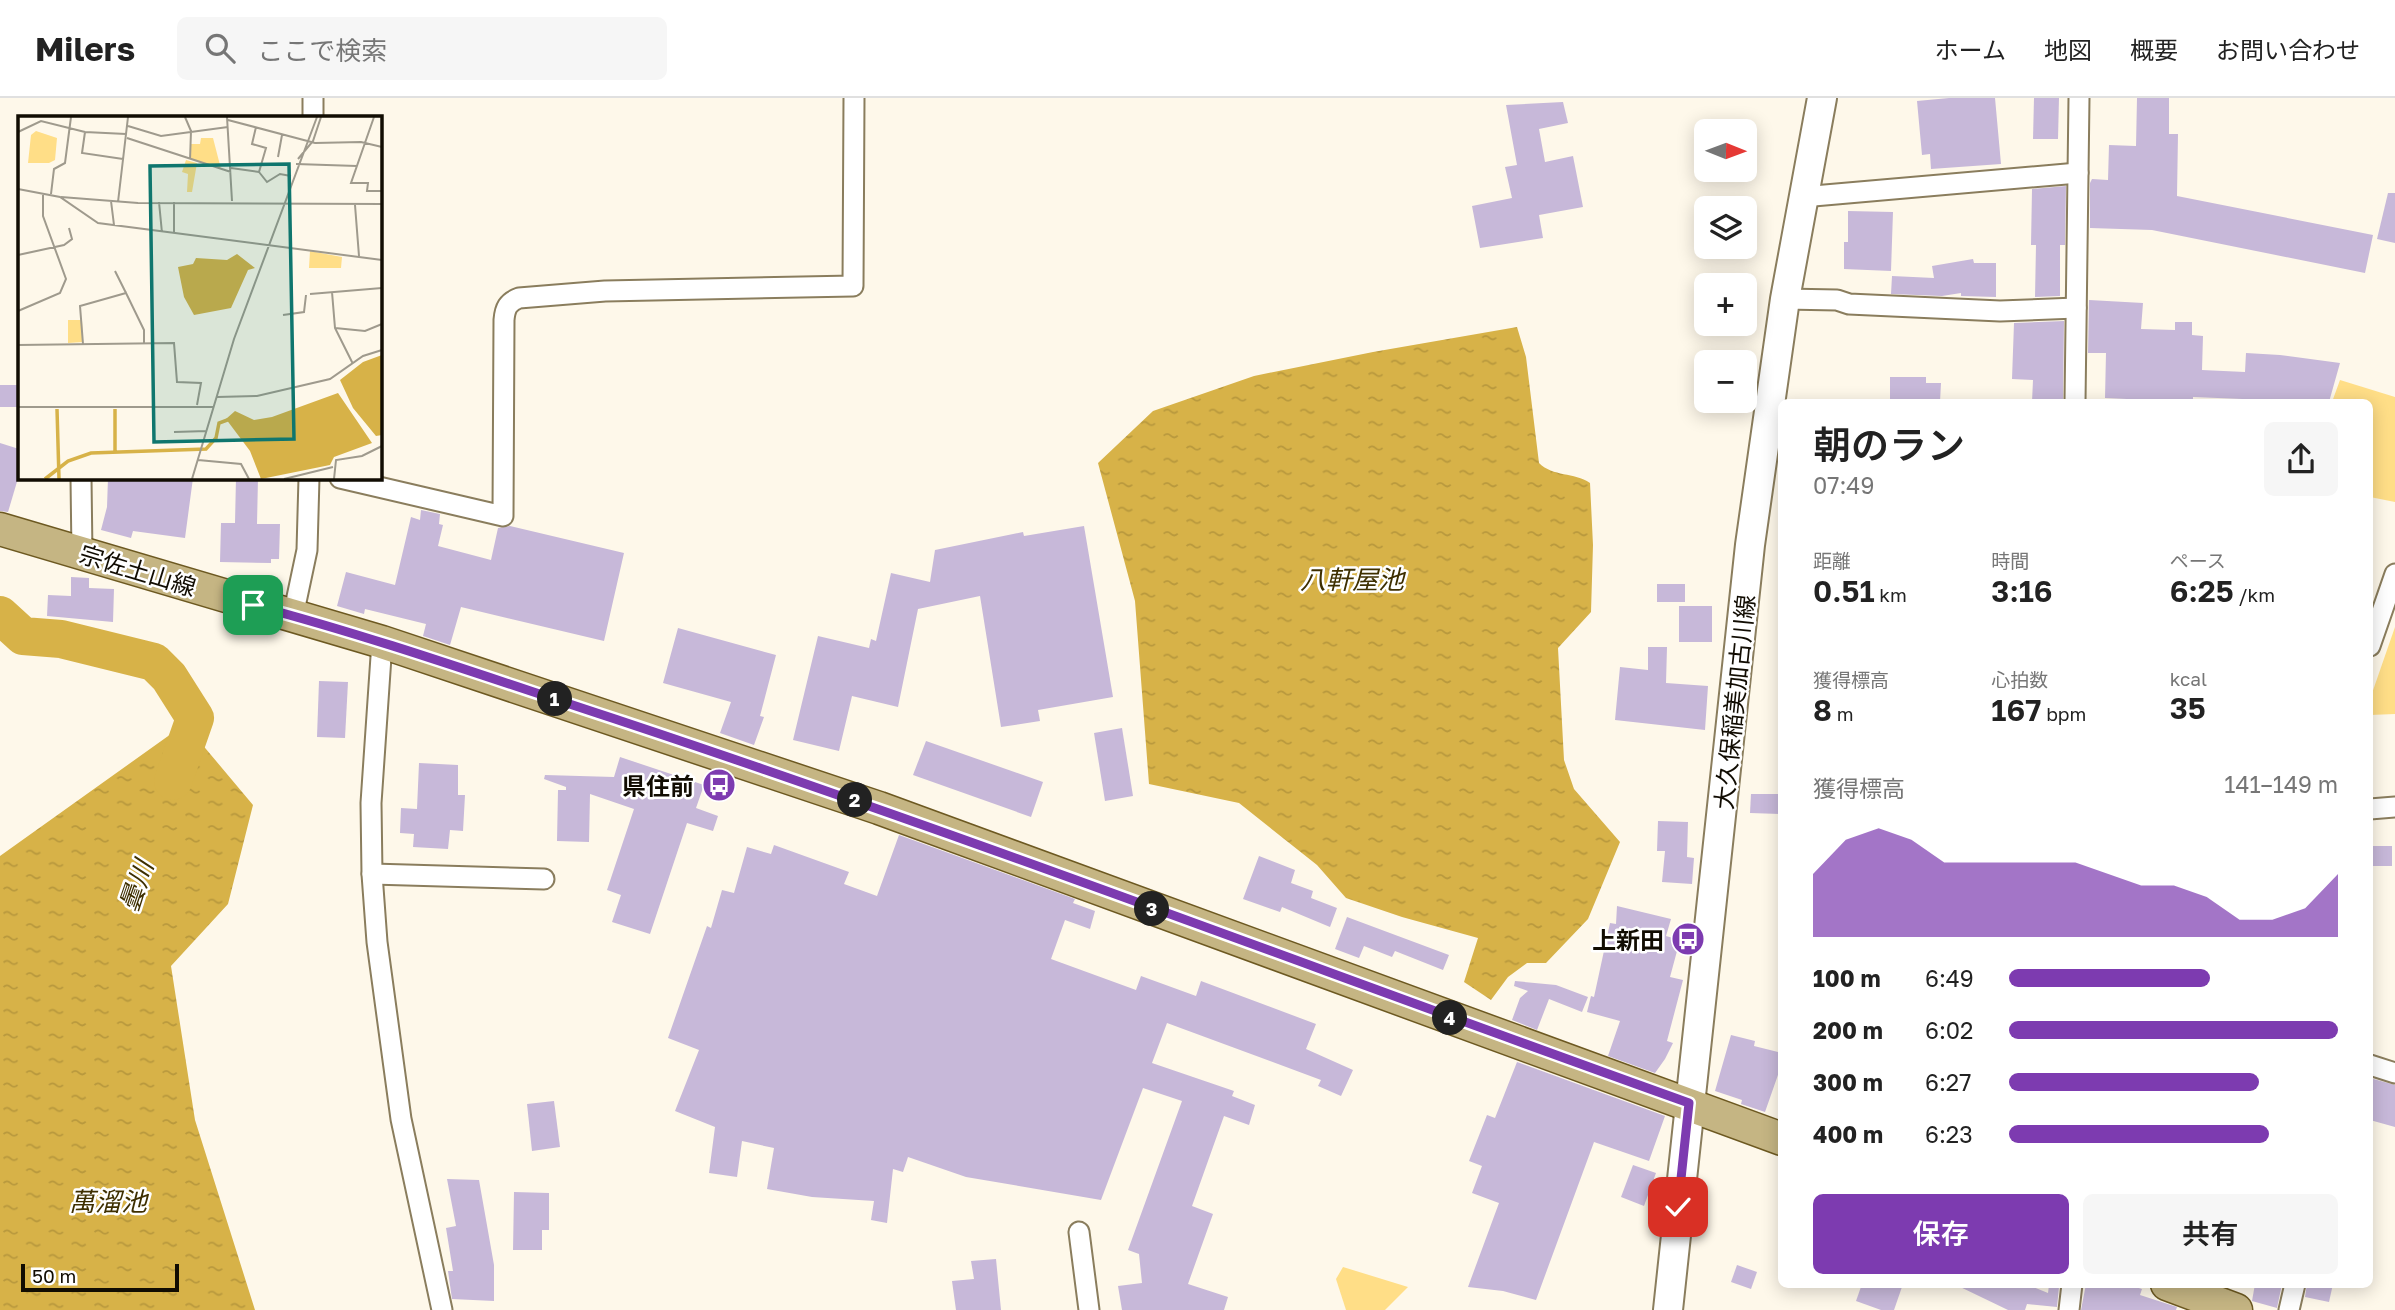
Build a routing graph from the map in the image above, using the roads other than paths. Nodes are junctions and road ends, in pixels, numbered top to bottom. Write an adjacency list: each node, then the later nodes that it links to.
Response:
1 (313, 98): 5 (street)
2 (854, 98): 13 (street)
3 (1822, 98): 7 (main road, 大久保稲美加古川線)
4 (2079, 98): 6 (street)
5 (313, 116)
6 (2078, 173): 7 (street); 9 (street)
7 (1802, 197): 8 (main road, 大久保稲美加古川線)
8 (1785, 299): 9 (street); 26 (main road, 大久保稲美加古川線)
9 (2076, 308): 10 (street)
10 (2076, 399)
11 (82, 480): 15 (street)
12 (309, 480): 17 (street)
13 (349, 480)
14 (0, 528): 15 (main road, 宗佐土山線)
15 (82, 554): 17 (main road, 宗佐土山線)
16 (2395, 574): 18 (street)
17 (293, 616): 19 (main road, 宗佐土山線)
18 (2373, 637)
19 (382, 642): 22 (street); 26 (main road, 宗佐土山線)
20 (2395, 807): 21 (street)
21 (2373, 809)
22 (372, 874): 23 (street); 32 (street)
23 (544, 879)
24 (2373, 1066): 25 (street)
25 (2395, 1073)
26 (1689, 1103): 27 (main road, 宗佐土山線); 34 (main road, 大久保稲美加古川線)
27 (1778, 1137)
28 (1079, 1232): 33 (street)
29 (2072, 1288): 35 (street)
30 (2178, 1288): 36 (main road)
31 (2294, 1288): 37 (street)
32 (442, 1310)
33 (1089, 1310)
34 (1668, 1310)
35 (2069, 1310)
36 (2236, 1310)
37 (2290, 1310)

